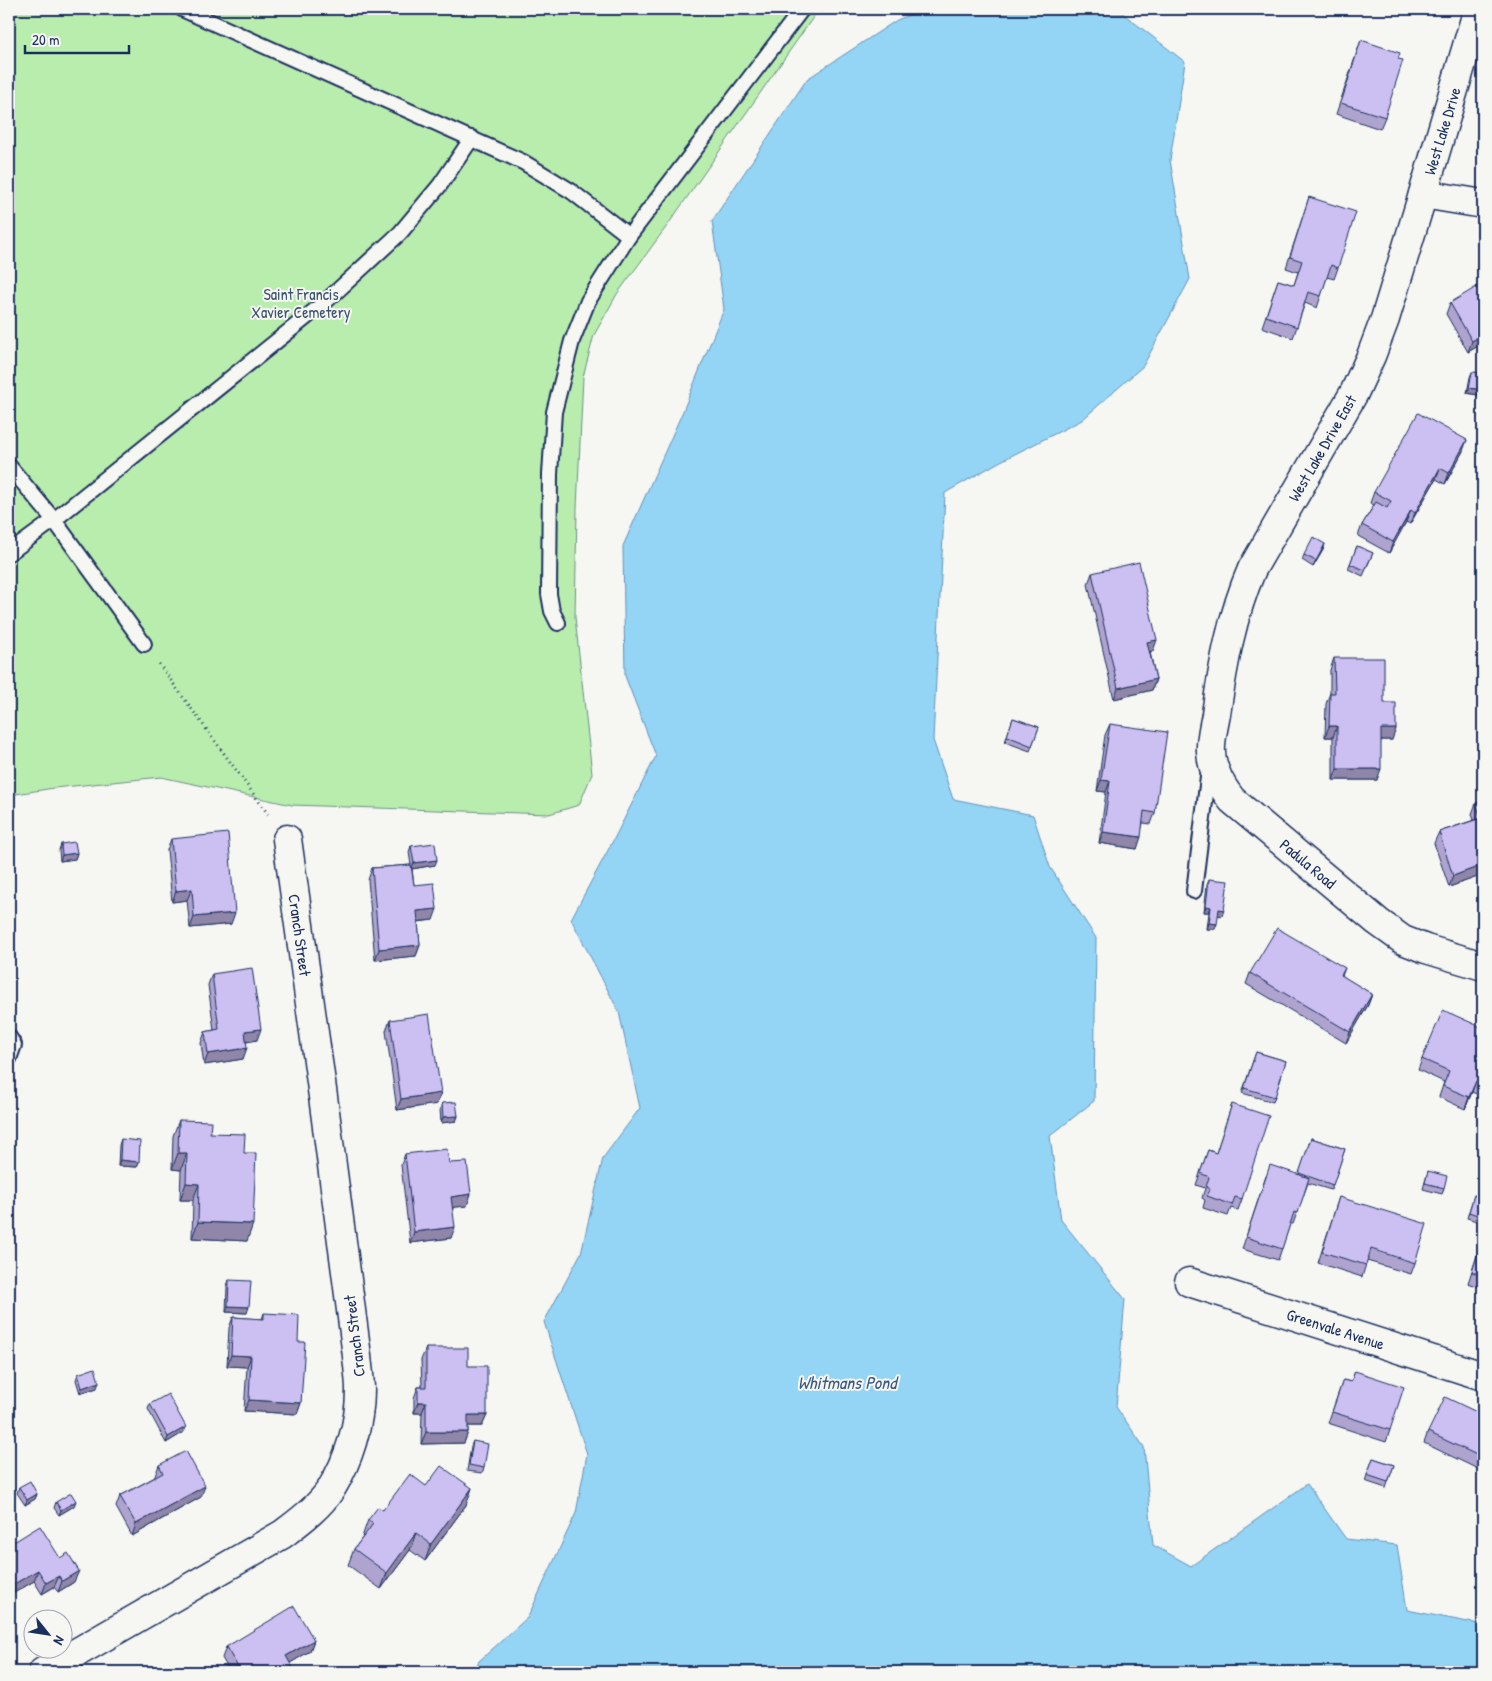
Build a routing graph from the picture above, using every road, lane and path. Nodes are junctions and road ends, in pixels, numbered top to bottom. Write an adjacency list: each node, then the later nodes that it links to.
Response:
1 (182, 9): 4 (lane)
2 (802, 9): 7 (lane)
3 (1478, 9): 5 (street, West Lake Drive)
4 (472, 138): 7 (lane); 9 (lane)
5 (1423, 194): 6 (street, West Lake Drive); 13 (street, West Lake Drive East)
6 (1483, 204)
7 (629, 236): 11 (lane)
8 (9, 466): 9 (lane)
9 (54, 520): 10 (lane); 12 (lane)
10 (9, 553)
11 (558, 623)
12 (144, 644): 15 (path)
13 (1218, 700): 14 (street, Padula Road)
14 (1211, 751): 16 (lane); 17 (street, Padula Road)
15 (286, 839): 22 (street, Cranch Street)
16 (1194, 891)
17 (1483, 966)
18 (9, 1037): 19 (lane)
19 (9, 1059)
20 (1189, 1282): 21 (street, Greenvale Avenue)
21 (1483, 1376)
22 (44, 1672)

